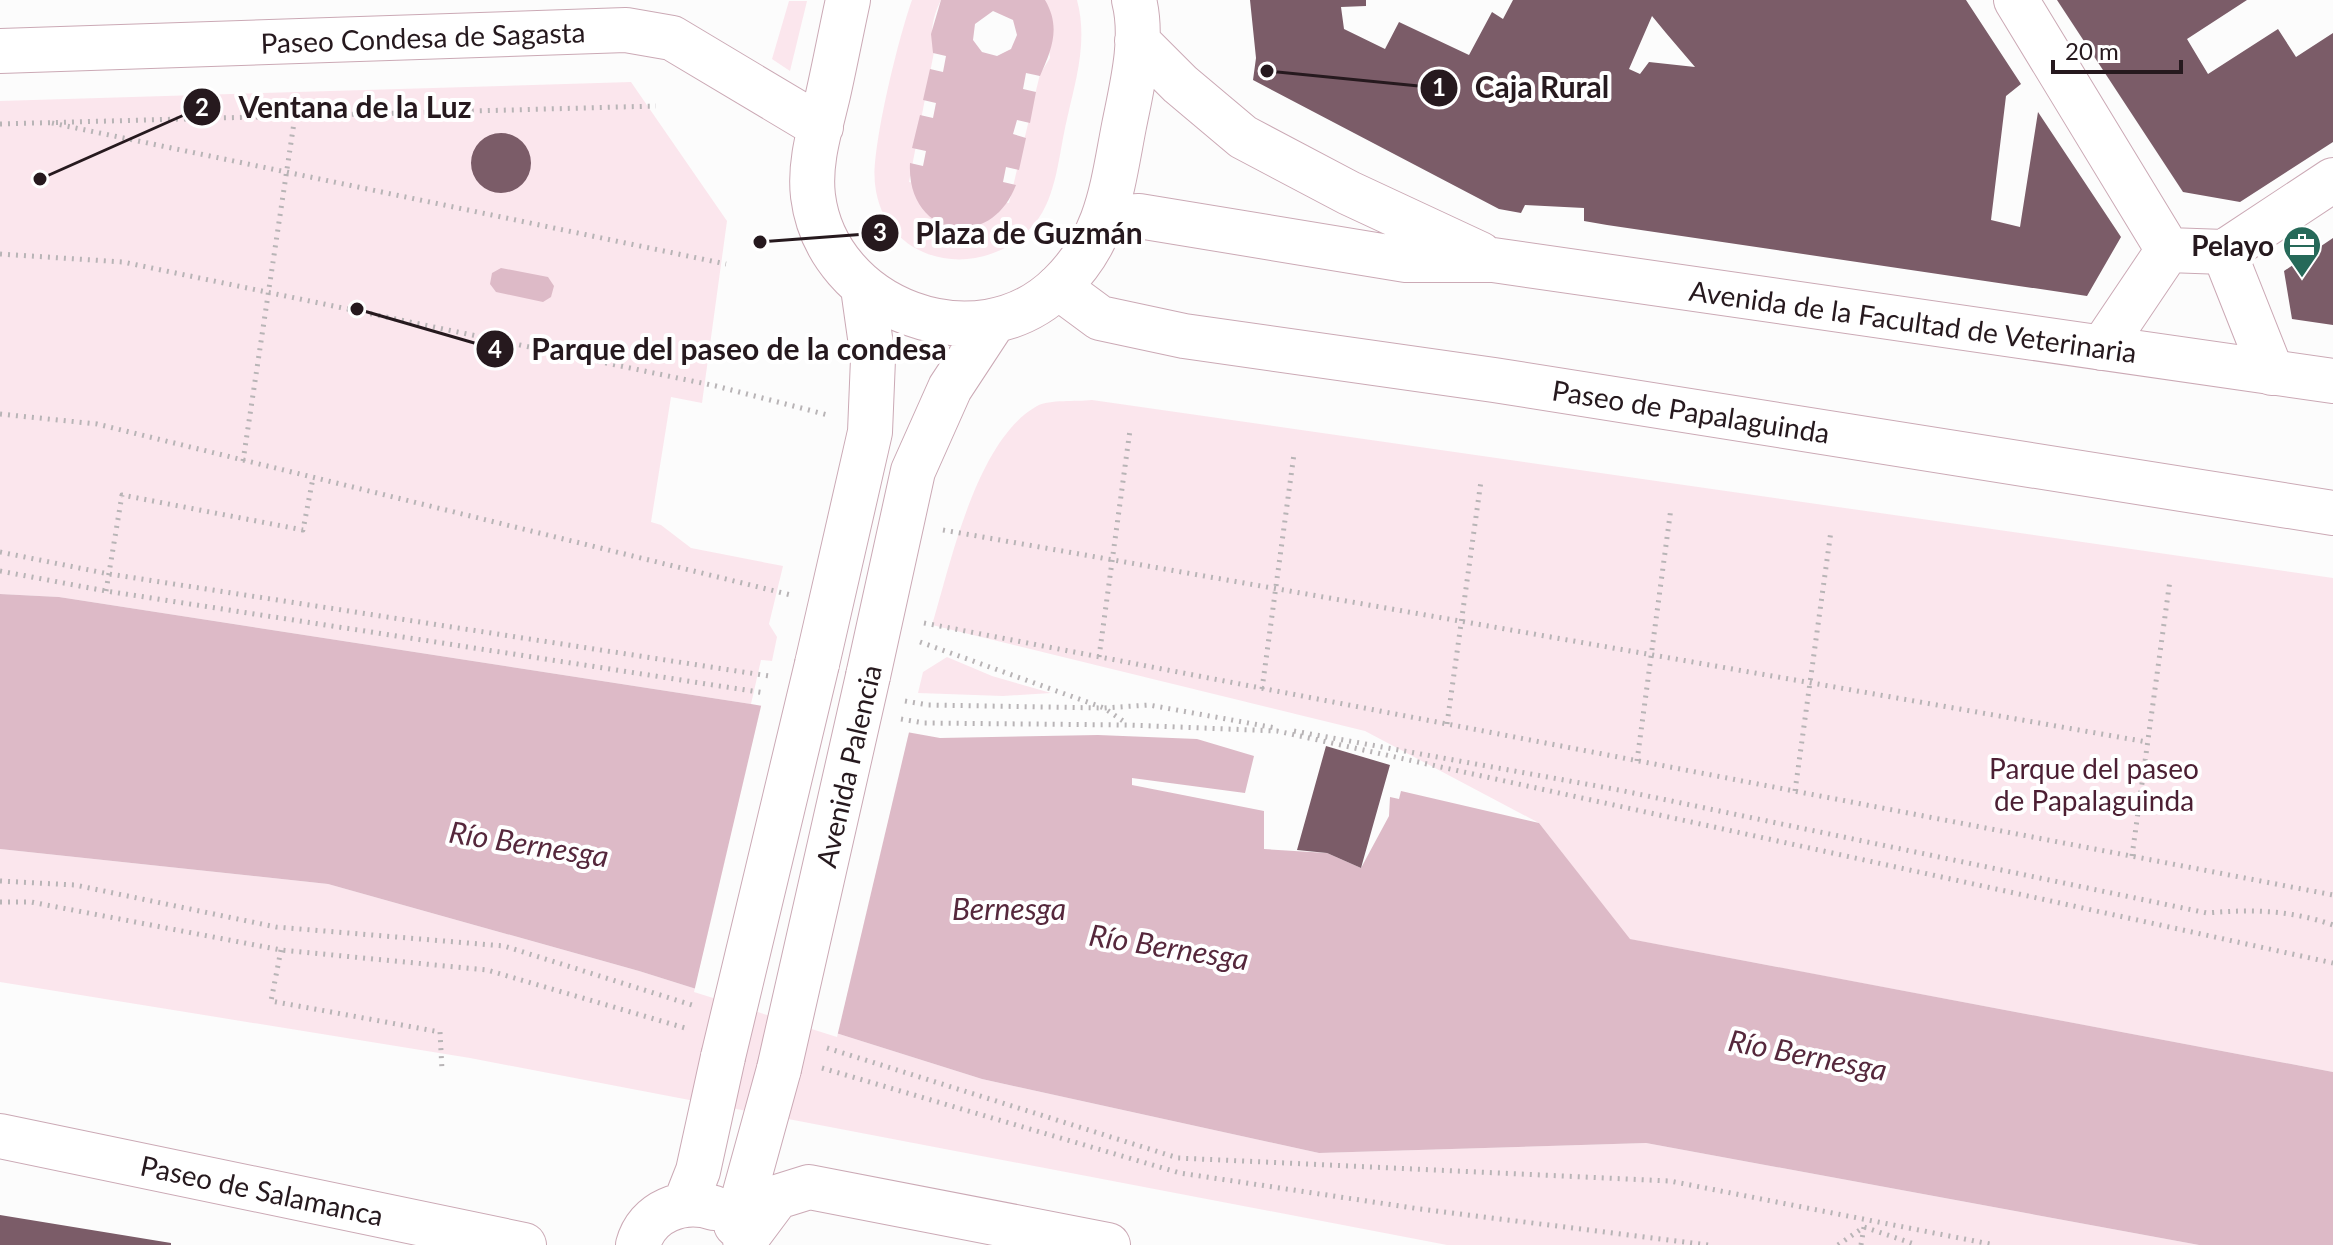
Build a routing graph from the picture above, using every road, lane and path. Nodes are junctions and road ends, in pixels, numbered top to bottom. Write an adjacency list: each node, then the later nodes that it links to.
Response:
1 (848, 0): 9 (main road)
2 (2016, 0): 13 (main road)
3 (1136, 21): 12 (main road); 16 (main road, Avenida de la Facultad de Veterinaria)
4 (0, 51): 9 (main road, Paseo Condesa de Sagasta)
5 (656, 106): 6 (path)
6 (295, 116): 7 (path); 10 (path)
7 (52, 123): 8 (path); 10 (path)
8 (0, 124)
9 (821, 127): 19 (main road)
10 (286, 172): 17 (path); 20 (path)
11 (2333, 180): 14 (main road)
12 (1106, 218): 16 (main road, Avenida de la Facultad de Veterinaria); 18 (main road)
13 (2168, 250): 14 (main road); 22 (main road)
14 (2224, 252): 23 (main road)
15 (0, 254): 20 (path)
16 (1493, 260): 22 (main road, Avenida de la Facultad de Veterinaria)
17 (726, 264)
18 (1058, 287): 21 (main road); 33 (main road, Paseo de Papalaguinda)
19 (863, 288): 21 (main road); 69 (main road, Avenida Palencia, bridge)
20 (267, 292): 26 (path); 29 (path)
21 (994, 321): 51 (main road, Avenida Palencia)
22 (2102, 348): 23 (main road, Avenida de la Facultad de Veterinaria)
23 (2272, 373): 24 (main road, Avenida de la Facultad de Veterinaria)
24 (2333, 381)
25 (0, 414): 29 (path)
26 (840, 419)
27 (1130, 430): 37 (path)
28 (1294, 454): 41 (path)
29 (243, 461): 30 (path)
30 (313, 478): 39 (path); 43 (path)
31 (1481, 481): 44 (path)
32 (1671, 508): 47 (path)
33 (2333, 513)
34 (943, 530): 37 (path)
35 (1831, 531): 50 (path)
36 (0, 552): 39 (path)
37 (1113, 560): 41 (path); 48 (path)
38 (0, 571): 42 (path)
39 (109, 574): 42 (path); 49 (path)
40 (2170, 580): 58 (path)
41 (1276, 588): 44 (path); 52 (path)
42 (106, 591): 53 (path)
43 (800, 597)
44 (1462, 621): 47 (path); 56 (path)
45 (919, 623): 48 (path)
46 (911, 639): 54 (path)
47 (1651, 654): 50 (path); 59 (path)
48 (1099, 657): 52 (path)
49 (774, 677)
50 (1810, 682): 58 (path); 60 (path)
51 (883, 687): 54 (path); 71 (main road, Avenida Palencia, bridge)
52 (1262, 689): 56 (path)
53 (769, 694)
54 (1104, 708): 57 (path); 65 (path)
55 (893, 717): 57 (path)
56 (1447, 724): 59 (path)
57 (1128, 725): 67 (path)
58 (2147, 742): 61 (path)
59 (1637, 761): 60 (path)
60 (1795, 791): 61 (path)
61 (2132, 856): 63 (path)
62 (0, 881): 68 (path)
63 (2333, 895)
64 (0, 902): 66 (path)
65 (2333, 925)
66 (281, 950): 69 (path); 72 (path)
67 (2333, 963)
68 (699, 1007)
69 (710, 1044): 76 (main road, Avenida Palencia)
70 (819, 1045): 86 (path)
71 (799, 1068): 73 (main road, Avenida Palencia); 82 (path)
72 (442, 1070)
73 (766, 1119): 75 (main road); 78 (main road, Avenida Palencia)
74 (0, 1136): 79 (main road, Paseo de Salamanca)
75 (809, 1187): 78 (main road); 81 (main road)
76 (685, 1204): 78 (main road); 80 (main road)
77 (1864, 1227): 83 (path); 84 (path); 85 (path)
78 (742, 1237)
79 (524, 1245)
80 (638, 1245)
81 (1108, 1245)
82 (1709, 1245)
83 (1838, 1245)
84 (1861, 1245)
85 (1917, 1245)
86 (1995, 1245)

